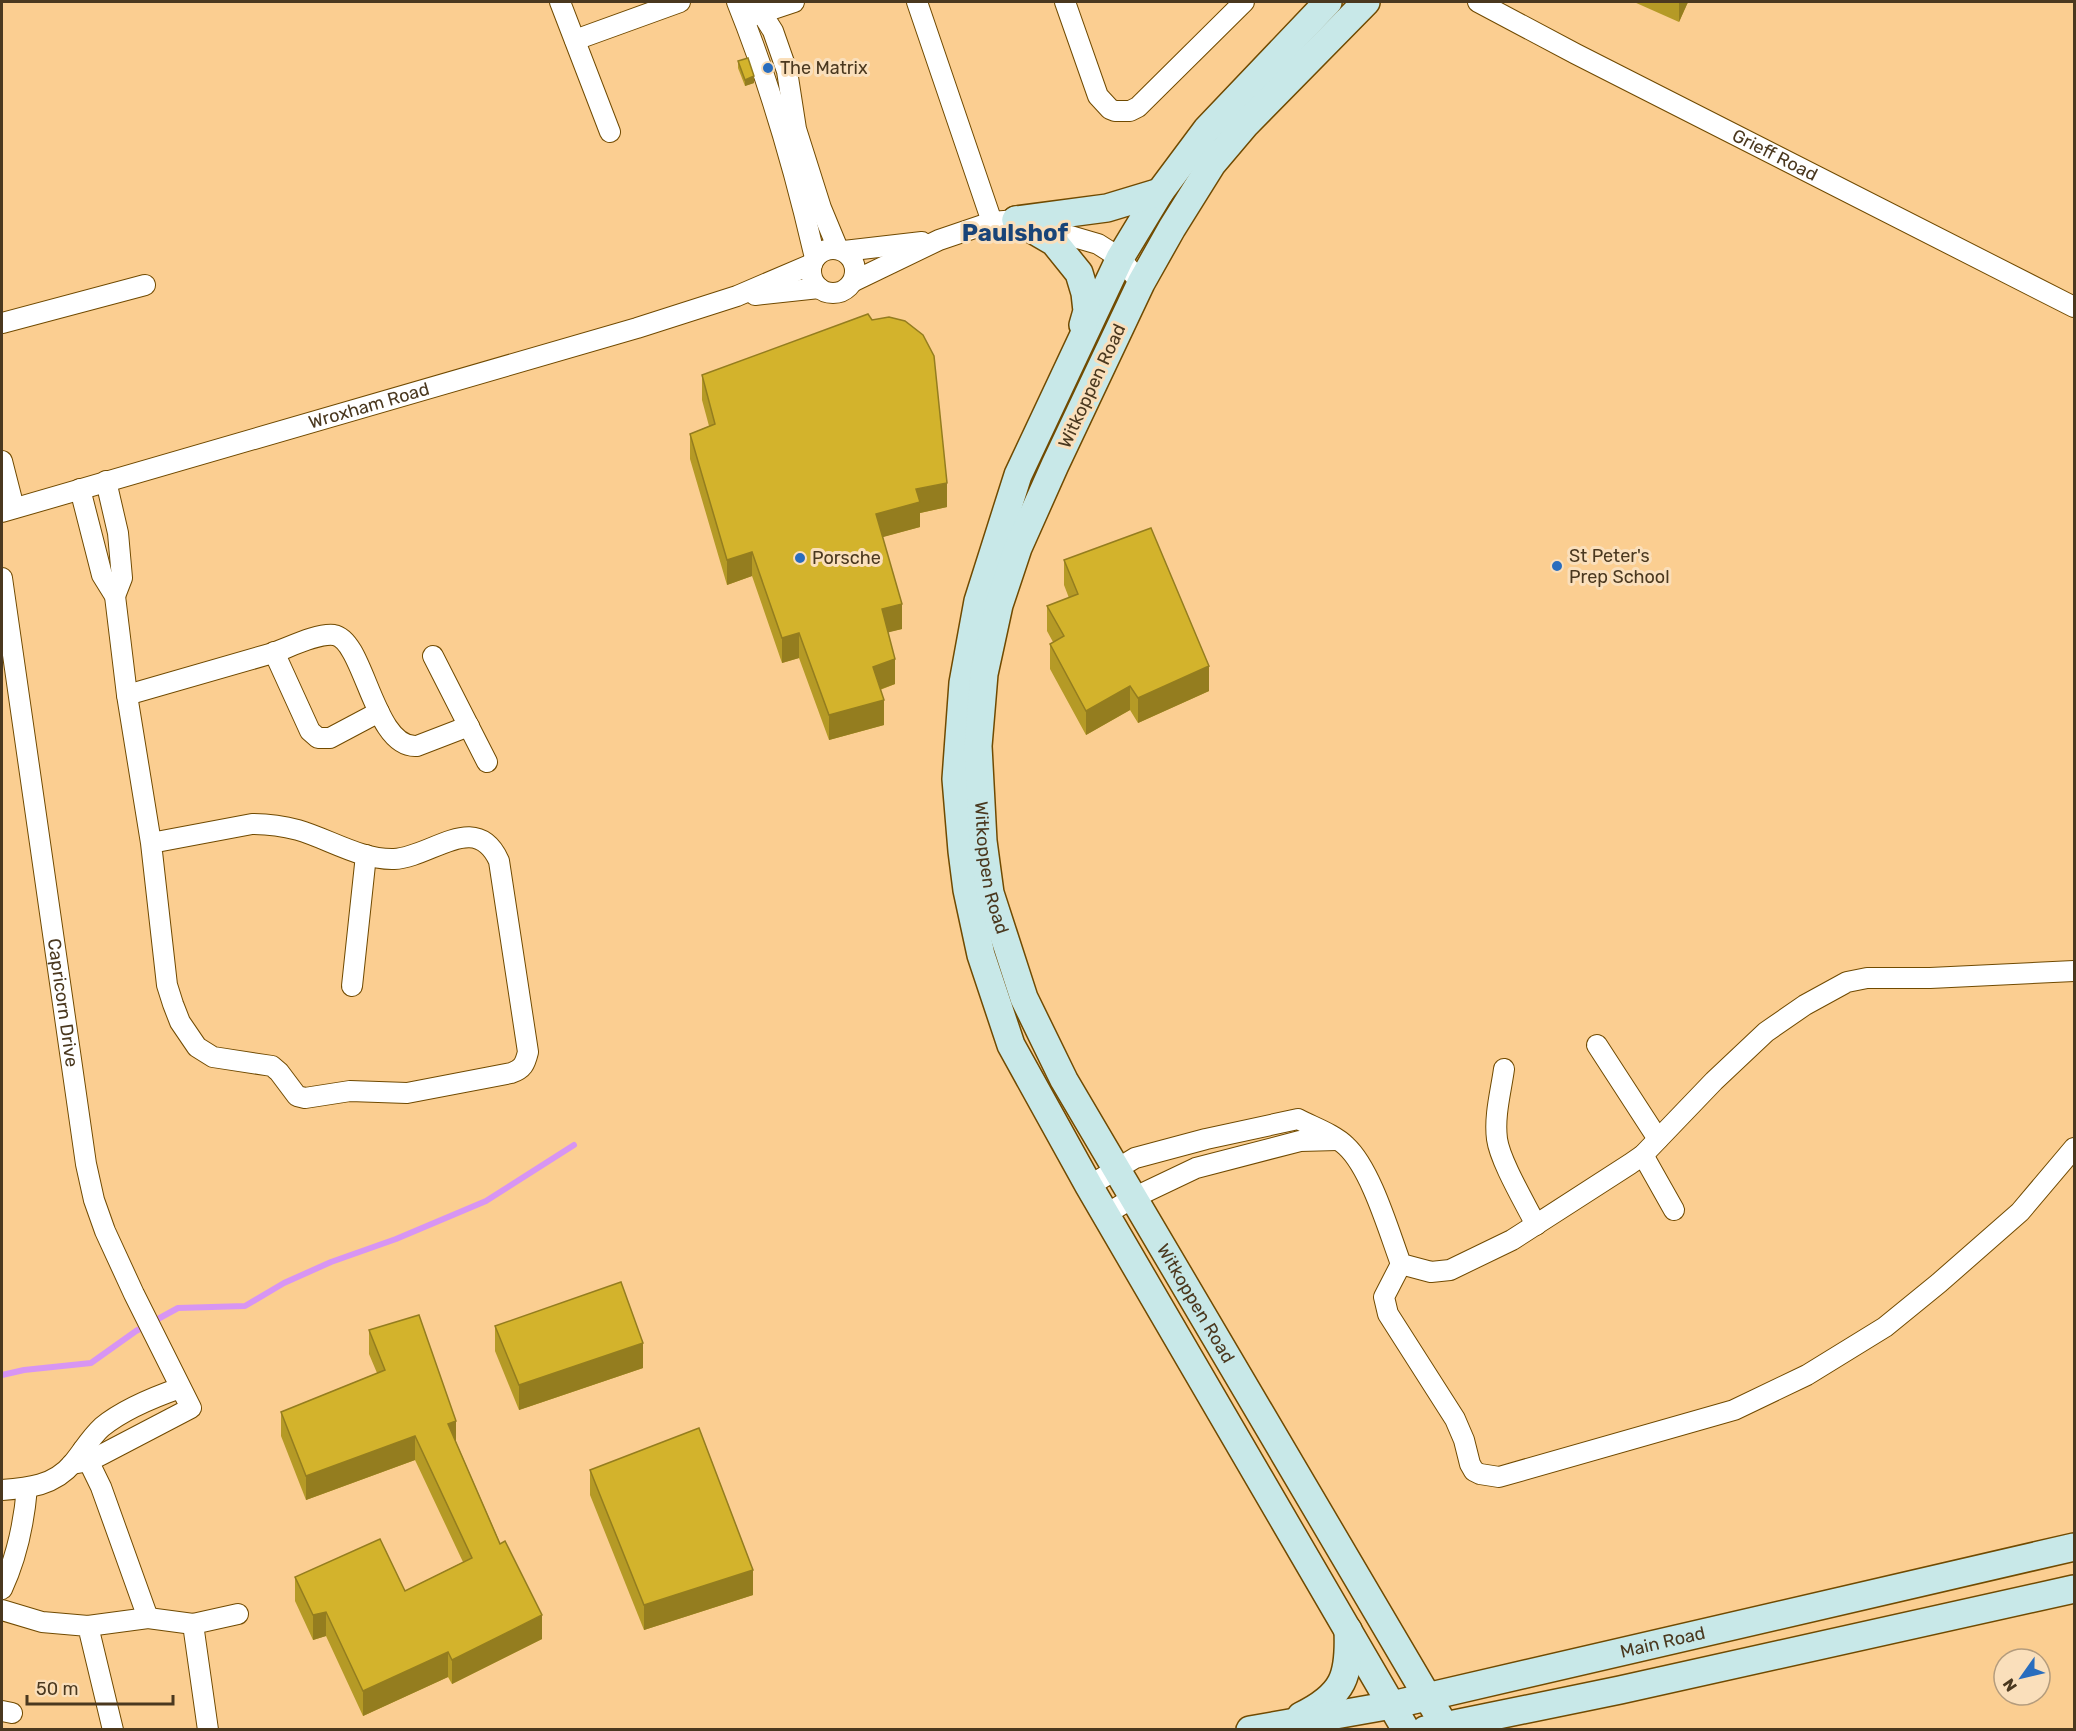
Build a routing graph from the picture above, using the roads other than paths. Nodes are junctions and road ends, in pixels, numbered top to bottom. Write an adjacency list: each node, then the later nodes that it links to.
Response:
1 (560, 2): 12 (street)
2 (680, 2): 12 (street)
3 (794, 2): 10 (street)
4 (917, 2): 15 (street)
5 (1065, 2): 11 (street)
6 (1244, 2): 11 (street)
7 (1328, 2): 14 (main road, Witkoppen Road)
8 (1366, 2): 21 (main road, Witkoppen Road)
9 (1478, 2): 25 (street, Grieff Road)
10 (746, 8): 17 (street); 19 (street)
11 (1223, 10)
12 (575, 40): 13 (street)
13 (610, 132)
14 (1160, 192): 15 (main road); 18 (main road, Witkoppen Road)
15 (1004, 221): 16 (street); 18 (street); 27 (main road)
16 (939, 240): 17 (street); 20 (street)
17 (841, 250): 19 (street); 20 (street)
18 (1120, 258): 21 (street); 27 (main road, Witkoppen Road)
19 (813, 261): 23 (street); 24 (street, Wroxham Road)
20 (854, 281): 23 (street)
21 (1141, 283): 52 (main road, Witkoppen Road)
22 (145, 285): 26 (street)
23 (819, 288): 24 (street, Wroxham Road)
24 (737, 297): 29 (street, Wroxham Road)
25 (2074, 307)
26 (2, 323)
27 (1072, 361): 53 (main road, Witkoppen Road)
28 (2, 461): 31 (street)
29 (106, 481): 30 (street, Wroxham Road); 33 (street)
30 (80, 489): 31 (street, Wroxham Road); 33 (street)
31 (8, 510)
32 (2, 578): 59 (street, Capricorn Drive)
33 (115, 596): 36 (street)
34 (274, 652): 36 (street); 37 (street); 37 (street)
35 (433, 656): 38 (street)
36 (127, 695): 40 (street)
37 (380, 712): 38 (street)
38 (469, 726): 39 (street)
39 (487, 762)
40 (151, 843): 41 (street); 41 (street)
41 (366, 855): 43 (street)
42 (2074, 971): 47 (street)
43 (352, 986)
44 (1597, 1045): 47 (street)
45 (1504, 1069): 57 (street)
46 (1250, 1128): 48 (street); 50 (street); 52 (street)
47 (1658, 1139): 51 (street)
48 (1337, 1140): 50 (street); 58 (street)
49 (2074, 1148): 58 (street)
50 (1253, 1153): 54 (street)
51 (1642, 1155): 55 (street); 57 (street)
52 (1117, 1170): 53 (street); 54 (main road, Witkoppen Road)
53 (1089, 1186): 56 (main road, Witkoppen Road)
54 (1133, 1198): 56 (street); 72 (main road, Witkoppen Road)
55 (1674, 1210)
56 (1106, 1214): 71 (main road, Witkoppen Road)
57 (1536, 1225): 58 (street)
58 (1401, 1264)
59 (180, 1388): 60 (street); 60 (street, Capricorn Drive)
60 (81, 1458): 61 (street); 68 (street)
61 (27, 1488): 62 (street); 64 (street)
62 (2, 1490)
63 (2074, 1547): 72 (main road, Main Road)
64 (2, 1589)
65 (2074, 1589): 75 (main road, Main Road)
66 (2, 1610): 70 (street)
67 (238, 1614): 69 (street)
68 (148, 1618): 69 (street); 70 (street)
69 (193, 1624): 77 (street)
70 (87, 1626): 76 (street)
71 (1348, 1630): 73 (main road, Witkoppen Road); 74 (main road)
72 (1428, 1695): 73 (main road, Main Road); 75 (main road, Witkoppen Road)
73 (1392, 1705): 74 (main road, Main Road); 79 (main road, Witkoppen Road)
74 (1286, 1723): 78 (main road, Main Road)
75 (1439, 1728)
76 (113, 1730)
77 (208, 1730)
78 (1250, 1730)
79 (1406, 1730)

